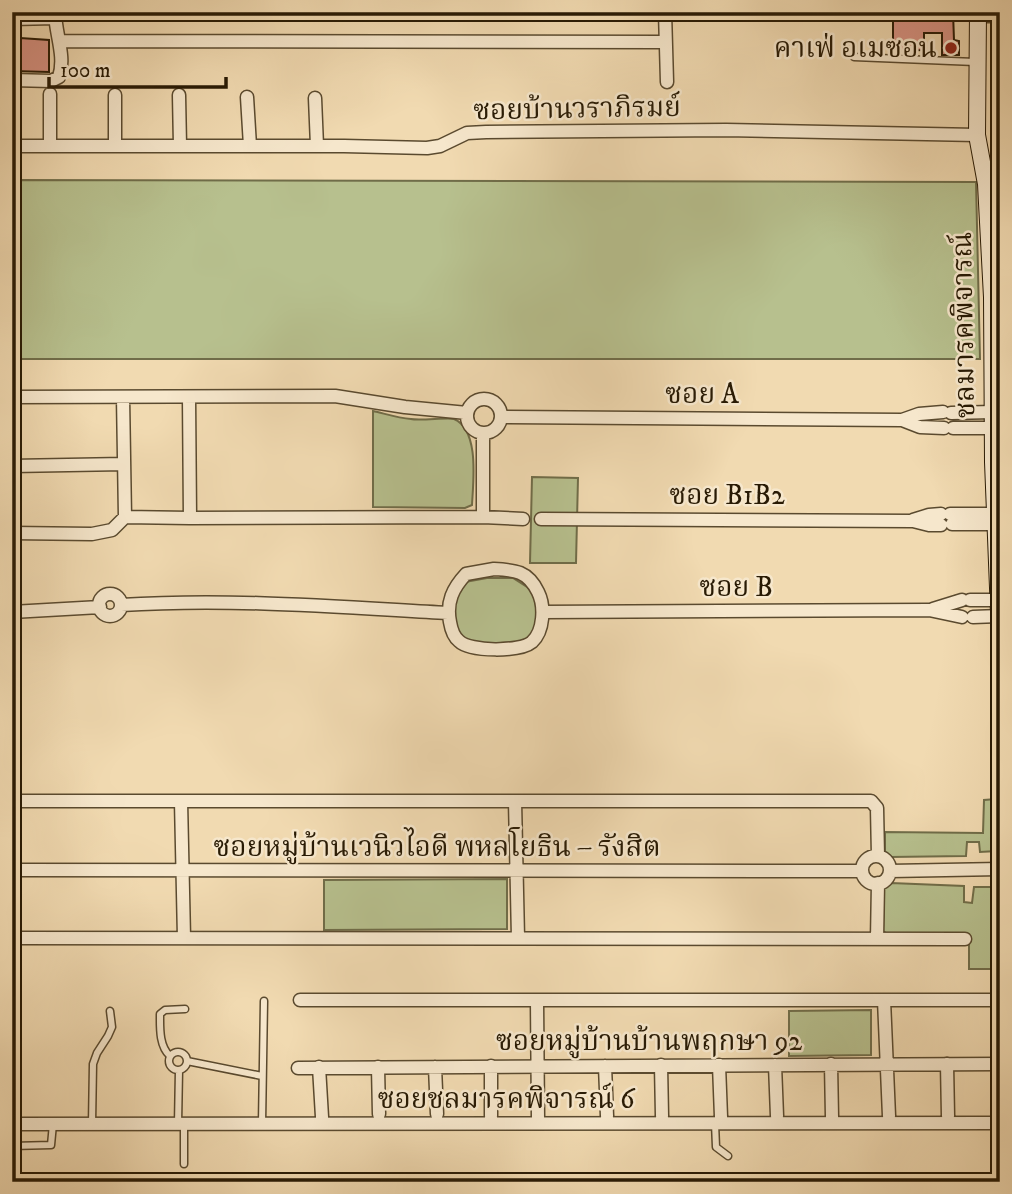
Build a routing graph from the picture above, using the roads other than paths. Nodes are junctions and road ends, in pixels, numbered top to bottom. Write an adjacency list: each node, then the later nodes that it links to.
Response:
1 (664, 12): 7 (street)
2 (978, 14): 4 (street); 9 (street, ชลมารคพิจารณ์)
3 (55, 15): 5 (street); 6 (street)
4 (1000, 16)
5 (12, 19)
6 (60, 41): 7 (street); 10 (street)
7 (666, 42): 11 (street)
8 (854, 57): 9 (lane)
9 (977, 62): 17 (street, ชลมารคพิจารณ์)
10 (12, 80)
11 (667, 82)
12 (50, 94): 19 (street)
13 (115, 95): 20 (street)
14 (179, 95): 21 (street)
15 (247, 97): 22 (street)
16 (315, 98): 23 (street)
17 (977, 135): 23 (street, ซอยบ้านวราภิรมย์); 24 (street, ชลมารคพิจารณ์)
18 (12, 146): 19 (street, ซอยบ้านวราภิรมย์)
19 (50, 146): 20 (street, ซอยบ้านวราภิรมย์)
20 (115, 146): 21 (street, ซอยบ้านวราภิรมย์)
21 (180, 146): 22 (street, ซอยบ้านวราภิรมย์)
22 (250, 146): 23 (street, ซอยบ้านวราภิรมย์)
23 (317, 146)
24 (993, 184): 25 (street, ชลมารคพิจารณ์)
25 (996, 297): 26 (street, ชลมารคพิจารณ์)
26 (996, 394): 33 (street, ชลมารคพิจารณ์)
27 (12, 397): 28 (street)
28 (123, 397): 29 (street); 36 (street)
29 (189, 397): 30 (street); 40 (street)
30 (467, 413): 31 (street); 34 (street)
31 (502, 417): 32 (street, ซอย A); 34 (street)
32 (902, 420): 33 (street, ซอย A); 33 (street, ซอย A)
33 (994, 429): 35 (street, ชลมารคพิจารณ์)
34 (483, 433): 39 (street)
35 (996, 461): 43 (street, ชลมารคพิจารณ์)
36 (124, 464): 37 (street); 38 (street)
37 (12, 466)
38 (125, 517): 40 (street); 44 (street)
39 (483, 517): 40 (street); 41 (street)
40 (190, 518)
41 (523, 519)
42 (541, 519): 43 (street, ซอย B1B2)
43 (995, 519): 45 (street, ชลมารคพิจารณ์)
44 (12, 533)
45 (998, 600): 46 (street, ซอย B); 50 (street, ชลมารคพิจารณ์)
46 (929, 610): 49 (street, ซอย B); 50 (street, ซอย B)
47 (12, 612): 48 (street)
48 (448, 612): 49 (street); 49 (street)
49 (543, 612)
50 (999, 616): 51 (street, ชลมารคพิจารณ์)
51 (1000, 638)
52 (12, 801): 53 (street)
53 (181, 801): 54 (street); 58 (street)
54 (515, 801): 55 (street); 61 (street)
55 (878, 856): 59 (street); 60 (street)
56 (1000, 869): 60 (street)
57 (12, 870): 58 (street, ซอยหมู่บ้านเวนิวไอดี พหลโยธิน – รังสิต)
58 (183, 871): 61 (street, ซอยหมู่บ้านเวนิวไอดี พหลโยธิน – รังสิต); 64 (street)
59 (862, 871): 61 (street, ซอยหมู่บ้านเวนิวไอดี พหลโยธิน – รังสิต); 62 (street)
60 (890, 871): 62 (street)
61 (516, 872): 65 (street)
62 (878, 883): 66 (street)
63 (12, 938): 64 (street)
64 (184, 938): 65 (street)
65 (518, 938): 66 (street)
66 (877, 939): 67 (street)
67 (965, 939)
68 (300, 1000): 69 (street, ซอยหมู่บ้านบ้านพฤกษา 92)
69 (537, 1000): 70 (street, ซอยหมู่บ้านบ้านพฤกษา 92); 85 (street)
70 (884, 1000): 71 (street, ซอยหมู่บ้านบ้านพฤกษา 92); 78 (street)
71 (1000, 1000)
72 (264, 1002): 92 (lane)
73 (185, 1009): 75 (lane)
74 (110, 1011): 108 (lane)
75 (170, 1056): 76 (lane); 91 (lane)
76 (187, 1061): 91 (lane); 92 (lane)
77 (831, 1064): 78 (street, ซอยหมู่บ้านบ้านพฤกษา 92); 83 (street, ซอยหมู่บ้านบ้านพฤกษา 92); 102 (street)
78 (887, 1064): 79 (street, ซอยหมู่บ้านบ้านพฤกษา 92); 99 (street)
79 (947, 1064): 80 (street, ซอยหมู่บ้านบ้านพฤกษา 92); 100 (street)
80 (1000, 1064)
81 (660, 1065): 82 (street, ซอยหมู่บ้านบ้านพฤกษา 92); 86 (street, ซอยหมู่บ้านบ้านพฤกษา 92); 97 (street)
82 (719, 1065): 83 (street, ซอยหมู่บ้านบ้านพฤกษา 92); 104 (street)
83 (775, 1065): 98 (street)
84 (491, 1066): 85 (street, ซอยหมู่บ้านบ้านพฤกษา 92); 88 (street, ซอยหมู่บ้านบ้านพฤกษา 92); 95 (street)
85 (537, 1066): 86 (street, ซอยหมู่บ้านบ้านพฤกษา 92); 103 (street)
86 (605, 1066): 96 (street)
87 (377, 1067): 88 (street, ซอยหมู่บ้านบ้านพฤกษา 92); 90 (street, ซอยหมู่บ้านบ้านพฤกษา 92); 93 (street)
88 (436, 1067): 94 (street)
89 (298, 1068): 90 (street, ซอยหมู่บ้านบ้านพฤกษา 92)
90 (319, 1068): 101 (street)
91 (179, 1070): 109 (lane)
92 (262, 1076): 110 (lane)
93 (379, 1114)
94 (436, 1114)
95 (491, 1116)
96 (607, 1116)
97 (662, 1116)
98 (777, 1116)
99 (889, 1116)
100 (948, 1116)
101 (322, 1117)
102 (832, 1117)
103 (538, 1119)
104 (718, 1120): 105 (street, ซอยชลมารคพิจารณ์ 6); 110 (street, ซอยชลมารคพิจารณ์ 6); 112 (lane)
105 (1000, 1123)
106 (12, 1124): 107 (street, ซอยชลมารคพิจารณ์ 6)
107 (53, 1124): 108 (street, ซอยชลมารคพิจารณ์ 6); 111 (lane)
108 (92, 1124): 109 (street, ซอยชลมารคพิจารณ์ 6)
109 (181, 1124): 110 (street, ซอยชลมารคพิจารณ์ 6); 113 (lane)
110 (262, 1124)
111 (12, 1146)
112 (728, 1156)
113 (184, 1164)

